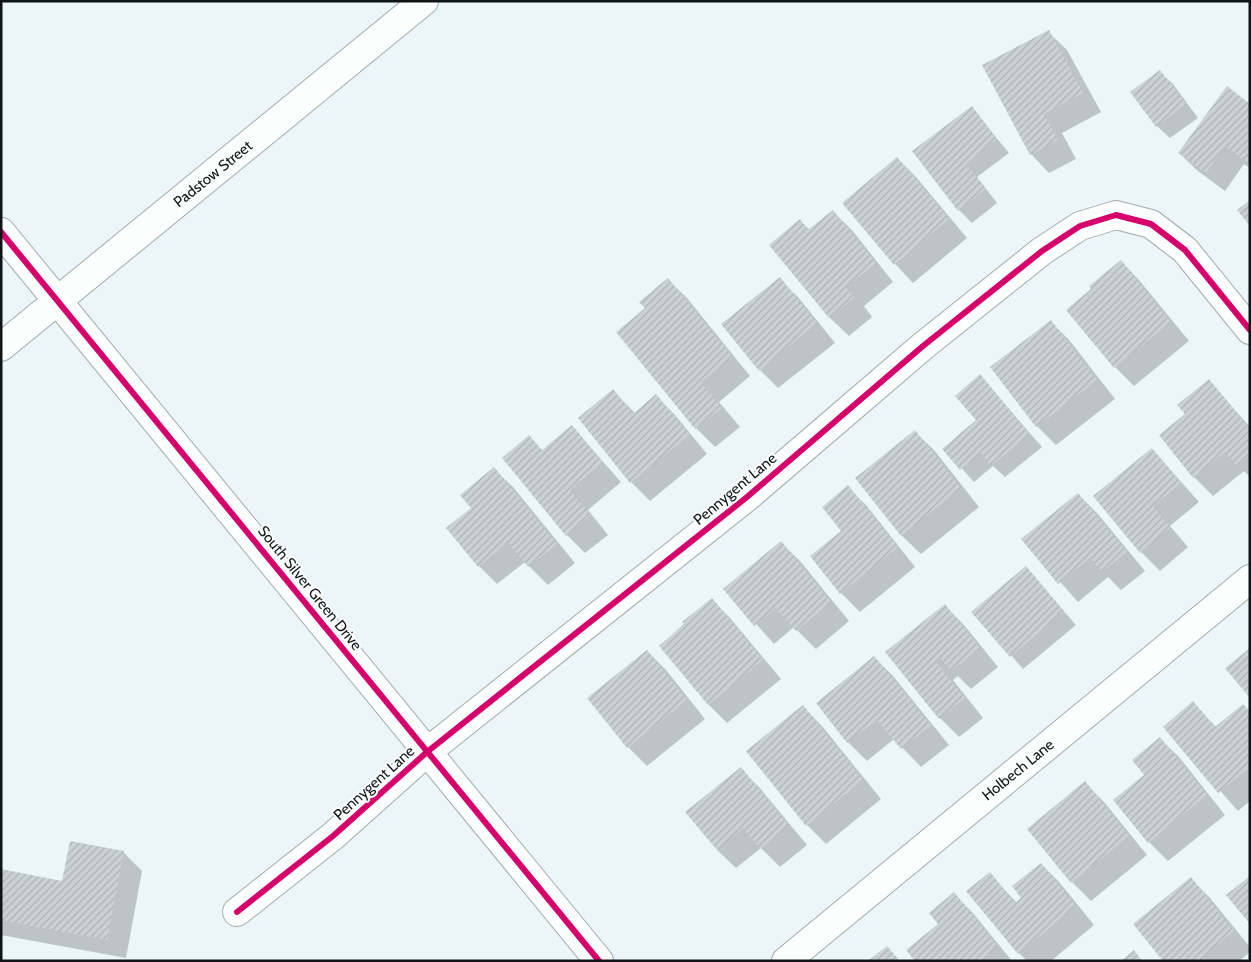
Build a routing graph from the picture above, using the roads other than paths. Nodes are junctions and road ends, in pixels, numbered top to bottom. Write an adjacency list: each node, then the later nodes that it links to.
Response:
1 (424, 1): 3 (street, Padstow Street)
2 (1, 232): 3 (street, South Silver Green Drive)
3 (58, 301): 5 (street, Padstow Street); 7 (street, South Silver Green Drive)
4 (1250, 330): 7 (street, Pennygent Lane)
5 (1, 347)
6 (1250, 579): 10 (street, Holbech Lane)
7 (427, 752): 8 (street, Pennygent Lane); 9 (street, South Silver Green Drive)
8 (237, 912)
9 (599, 961)
10 (786, 961)

